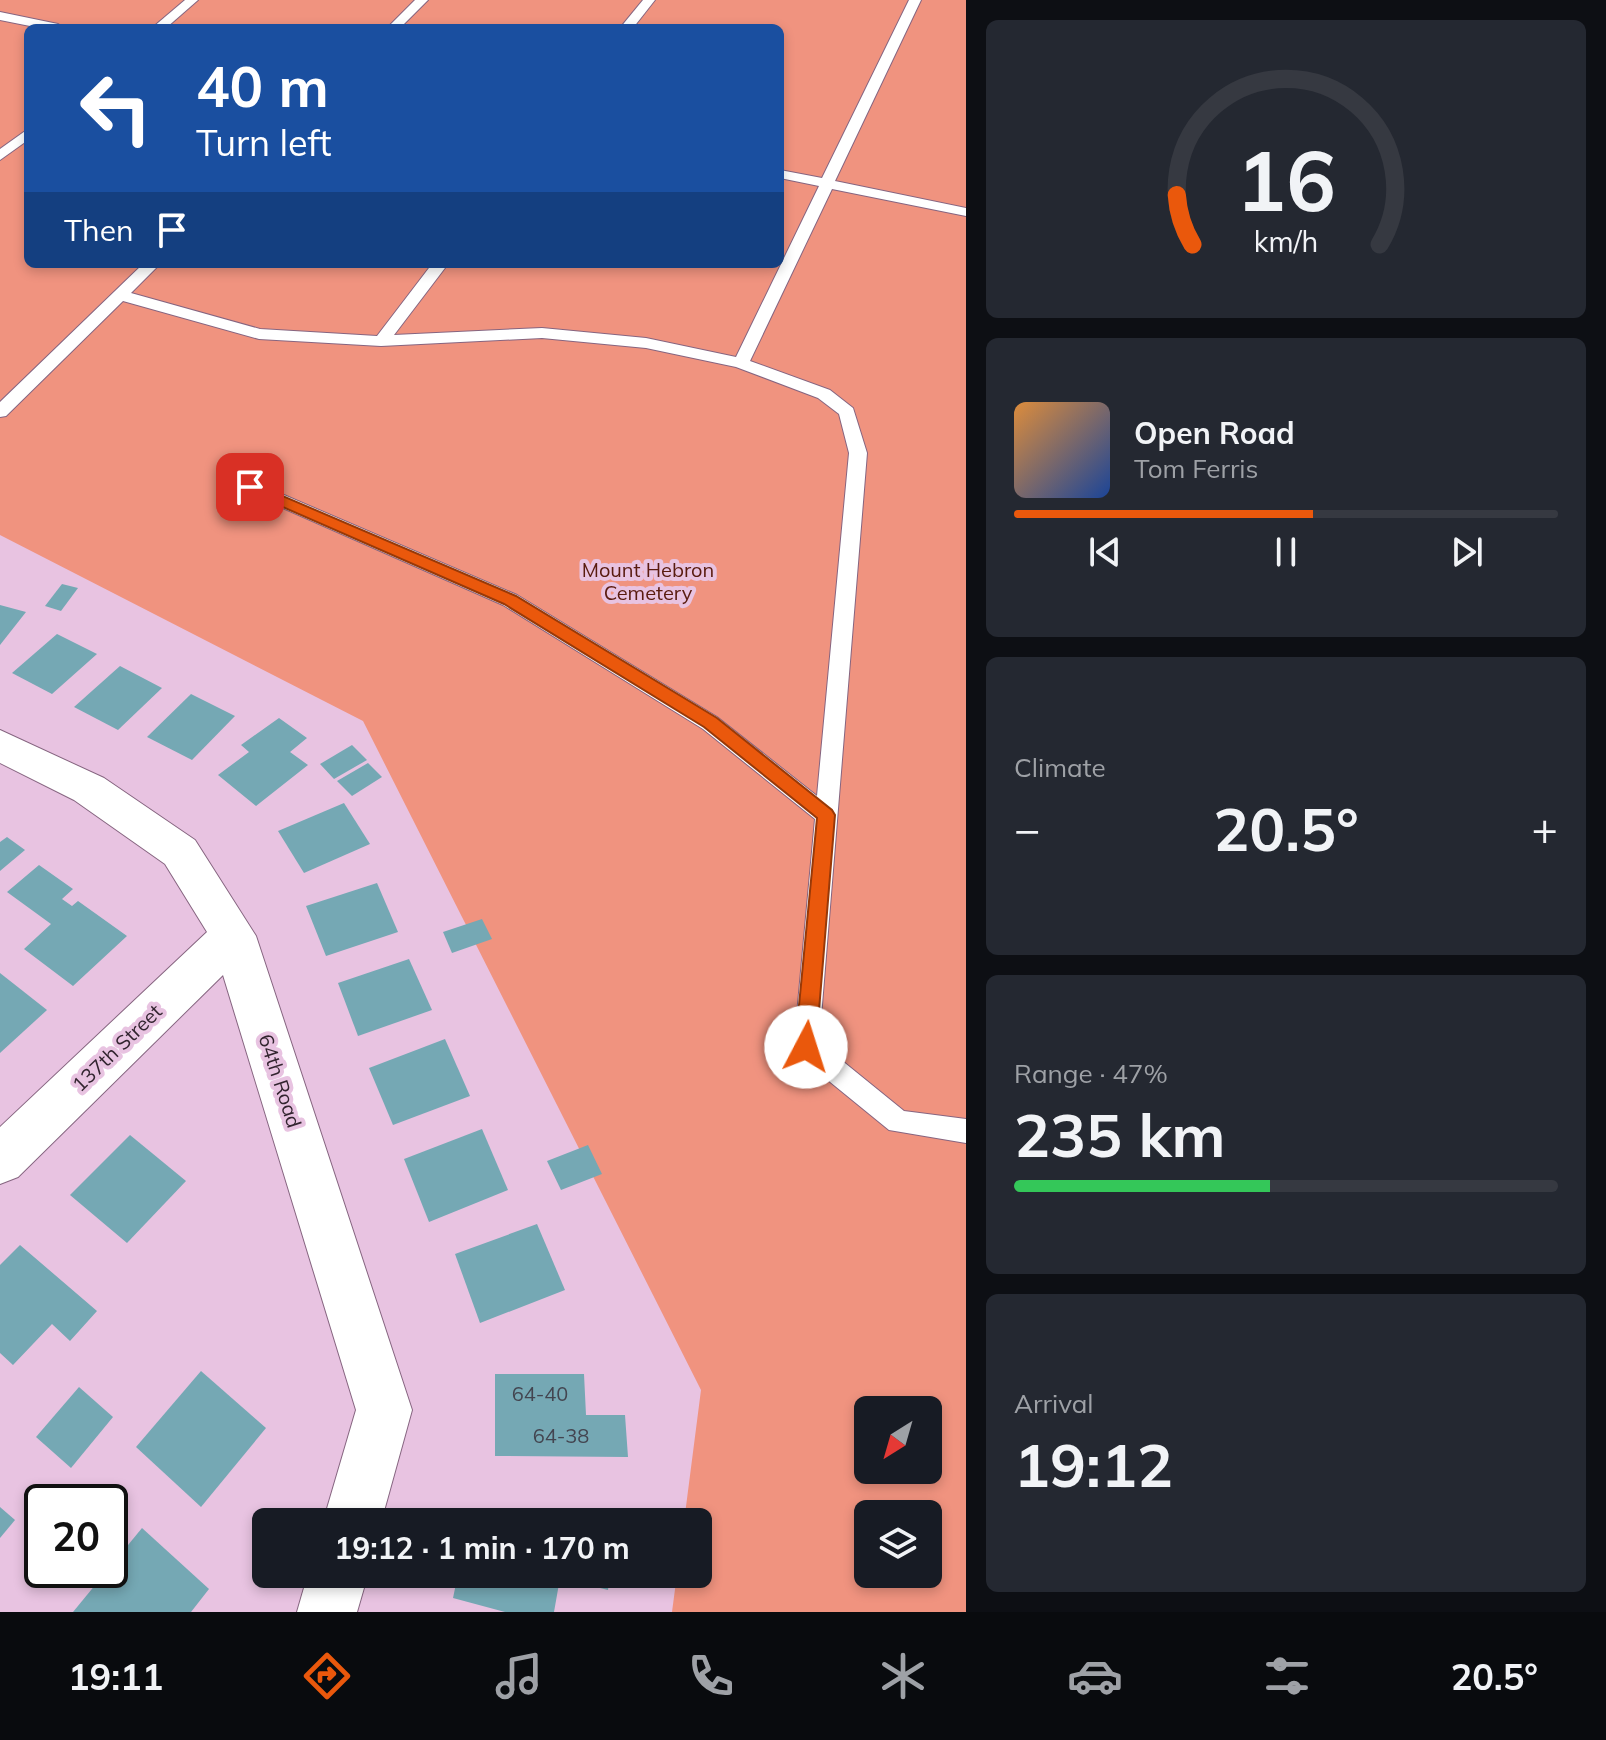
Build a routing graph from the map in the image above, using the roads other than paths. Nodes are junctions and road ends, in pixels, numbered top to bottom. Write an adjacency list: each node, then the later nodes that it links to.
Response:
1 (192, 0): 7 (lane)
2 (422, 0): 8 (lane)
3 (649, 0): 9 (lane)
4 (915, 0): 13 (lane)
5 (0, 16): 6 (lane)
6 (39, 24)
7 (163, 24)
8 (397, 24)
9 (629, 24)
10 (24, 136): 11 (lane)
11 (0, 156)
12 (784, 175): 13 (lane)
13 (828, 184): 14 (lane); 19 (lane)
14 (966, 212)
15 (148, 268): 17 (lane)
16 (437, 268): 18 (lane)
17 (120, 295): 18 (lane); 20 (lane)
18 (381, 341): 19 (lane)
19 (741, 363): 23 (lane)
20 (0, 412)
21 (250, 487): 23 (lane)
22 (0, 745): 24 (street, 64th Road)
23 (826, 815): 25 (lane)
24 (233, 936): 26 (street, 137th Street); 27 (street, 64th Road)
25 (966, 1131)
26 (0, 1160)
27 (356, 1508)
28 (334, 1588): 29 (street)
29 (327, 1612)

